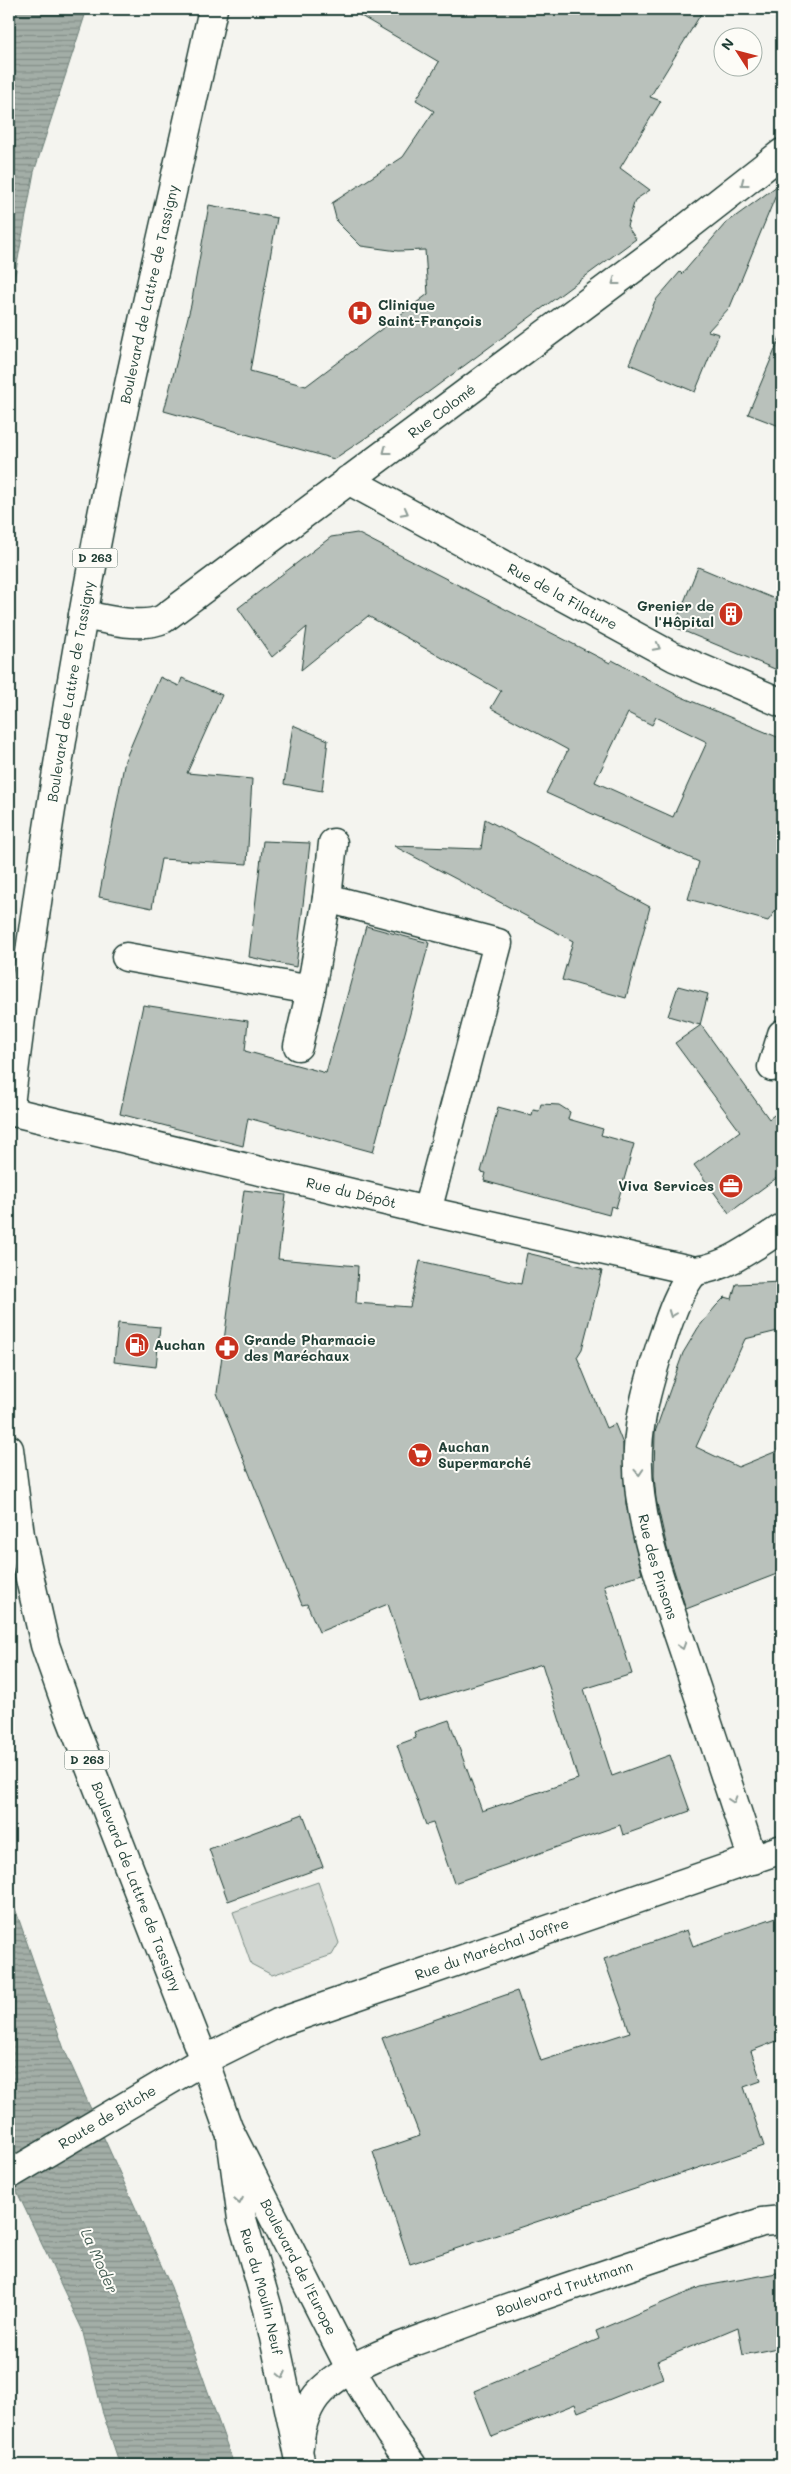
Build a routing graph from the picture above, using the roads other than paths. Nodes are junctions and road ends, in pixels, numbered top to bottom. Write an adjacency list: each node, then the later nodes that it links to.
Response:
1 (213, 9): 4 (street, Boulevard de Lattre de Tassigny / D 263)
2 (782, 153): 3 (street, Rue Colomé, one-way to 3)
3 (348, 480): 4 (street, Rue Colomé); 5 (street, Rue de la Filature, one-way to 5)
4 (84, 616): 13 (street, Boulevard de Lattre de Tassigny / D 263)
5 (782, 704)
6 (334, 843): 7 (street)
7 (327, 898): 9 (street); 14 (street)
8 (126, 957): 9 (street)
9 (311, 990): 11 (street)
10 (782, 1034): 12 (street)
11 (298, 1046)
12 (772, 1067)
13 (9, 1112): 14 (street, Rue du Dépôt)
14 (427, 1211): 16 (street, Rue du Dépôt)
15 (782, 1228): 16 (street)
16 (694, 1272): 19 (street, Rue des Pinsons, one-way to 19)
17 (9, 1450): 20 (street, Boulevard de Lattre de Tassigny / D 263)
18 (782, 1849): 19 (street, Rue du Maréchal Joffre)
19 (753, 1860): 20 (street, Rue du Maréchal Joffre)
20 (204, 2060): 21 (street, Boulevard de l'Europe); 22 (street, Route de Bitche)
21 (231, 2135): 24 (street, Boulevard de l'Europe); 25 (street, Rue du Moulin Neuf, one-way to 25)
22 (9, 2175)
23 (782, 2220): 24 (street, Boulevard Truttmann)
24 (350, 2368): 25 (street, Rue du Moulin Neuf); 26 (street, Boulevard de l'Europe)
25 (300, 2456)
26 (412, 2465)

